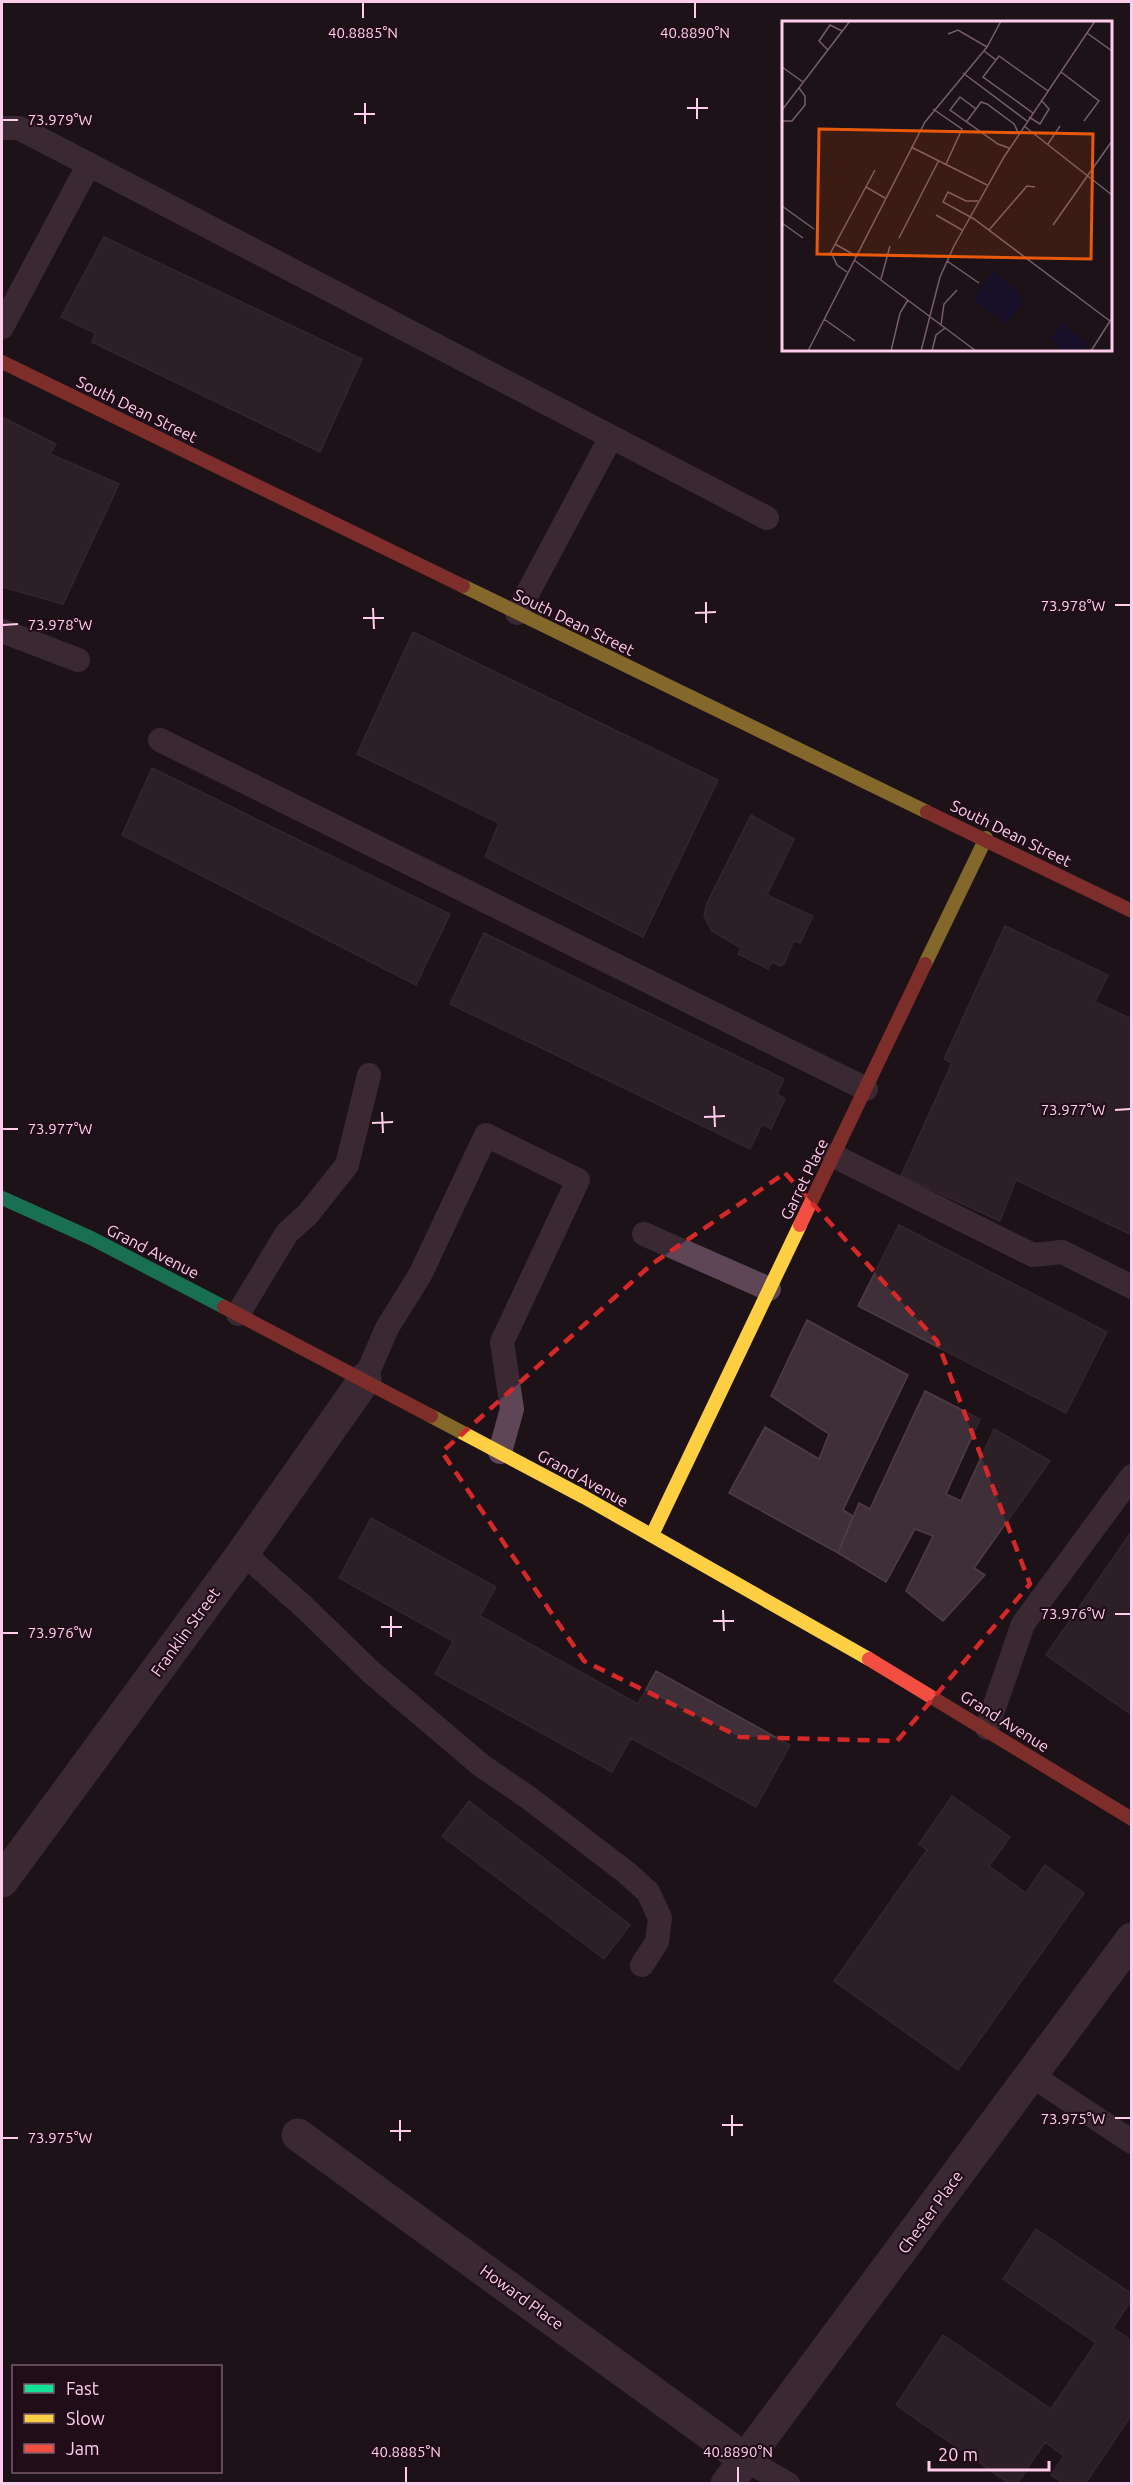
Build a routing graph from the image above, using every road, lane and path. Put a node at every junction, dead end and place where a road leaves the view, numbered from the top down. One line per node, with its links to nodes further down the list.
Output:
1 (2, 128): 2 (lane)
2 (89, 164): 3 (lane); 5 (lane)
3 (2, 327)
4 (2, 362): 7 (main road, South Dean Street)
5 (611, 436): 6 (lane); 7 (lane)
6 (767, 518)
7 (517, 613): 11 (main road, South Dean Street)
8 (2, 631): 9 (lane)
9 (78, 660)
10 (160, 741): 14 (lane)
11 (986, 838): 12 (main road, South Dean Street); 14 (main road, Garret Place)
12 (1131, 911)
13 (369, 1075): 20 (lane)
14 (866, 1089): 15 (main road, Garret Place)
15 (834, 1156): 18 (lane); 19 (main road, Garret Place)
16 (2, 1198): 20 (main road, Grand Avenue)
17 (644, 1234): 19 (lane)
18 (1131, 1287)
19 (770, 1289): 24 (main road, Garret Place)
20 (238, 1314): 21 (main road, Grand Avenue)
21 (365, 1380): 22 (main road, Grand Avenue); 22 (lane); 25 (street, Franklin Street)
22 (500, 1452): 24 (main road, Grand Avenue)
23 (1131, 1476): 26 (lane)
24 (652, 1535): 26 (main road, Grand Avenue)
25 (243, 1553): 28 (street, Franklin Street); 30 (lane)
26 (987, 1728): 27 (main road, Grand Avenue)
27 (1128, 1809)
28 (2, 1881)
29 (1131, 1939): 31 (street, Chester Place)
30 (642, 1965)
31 (1031, 2074): 33 (lane); 34 (street, Chester Place)
32 (298, 2135): 34 (street, Howard Place)
33 (1131, 2142)
34 (736, 2472): 35 (lane)
35 (788, 2484)

